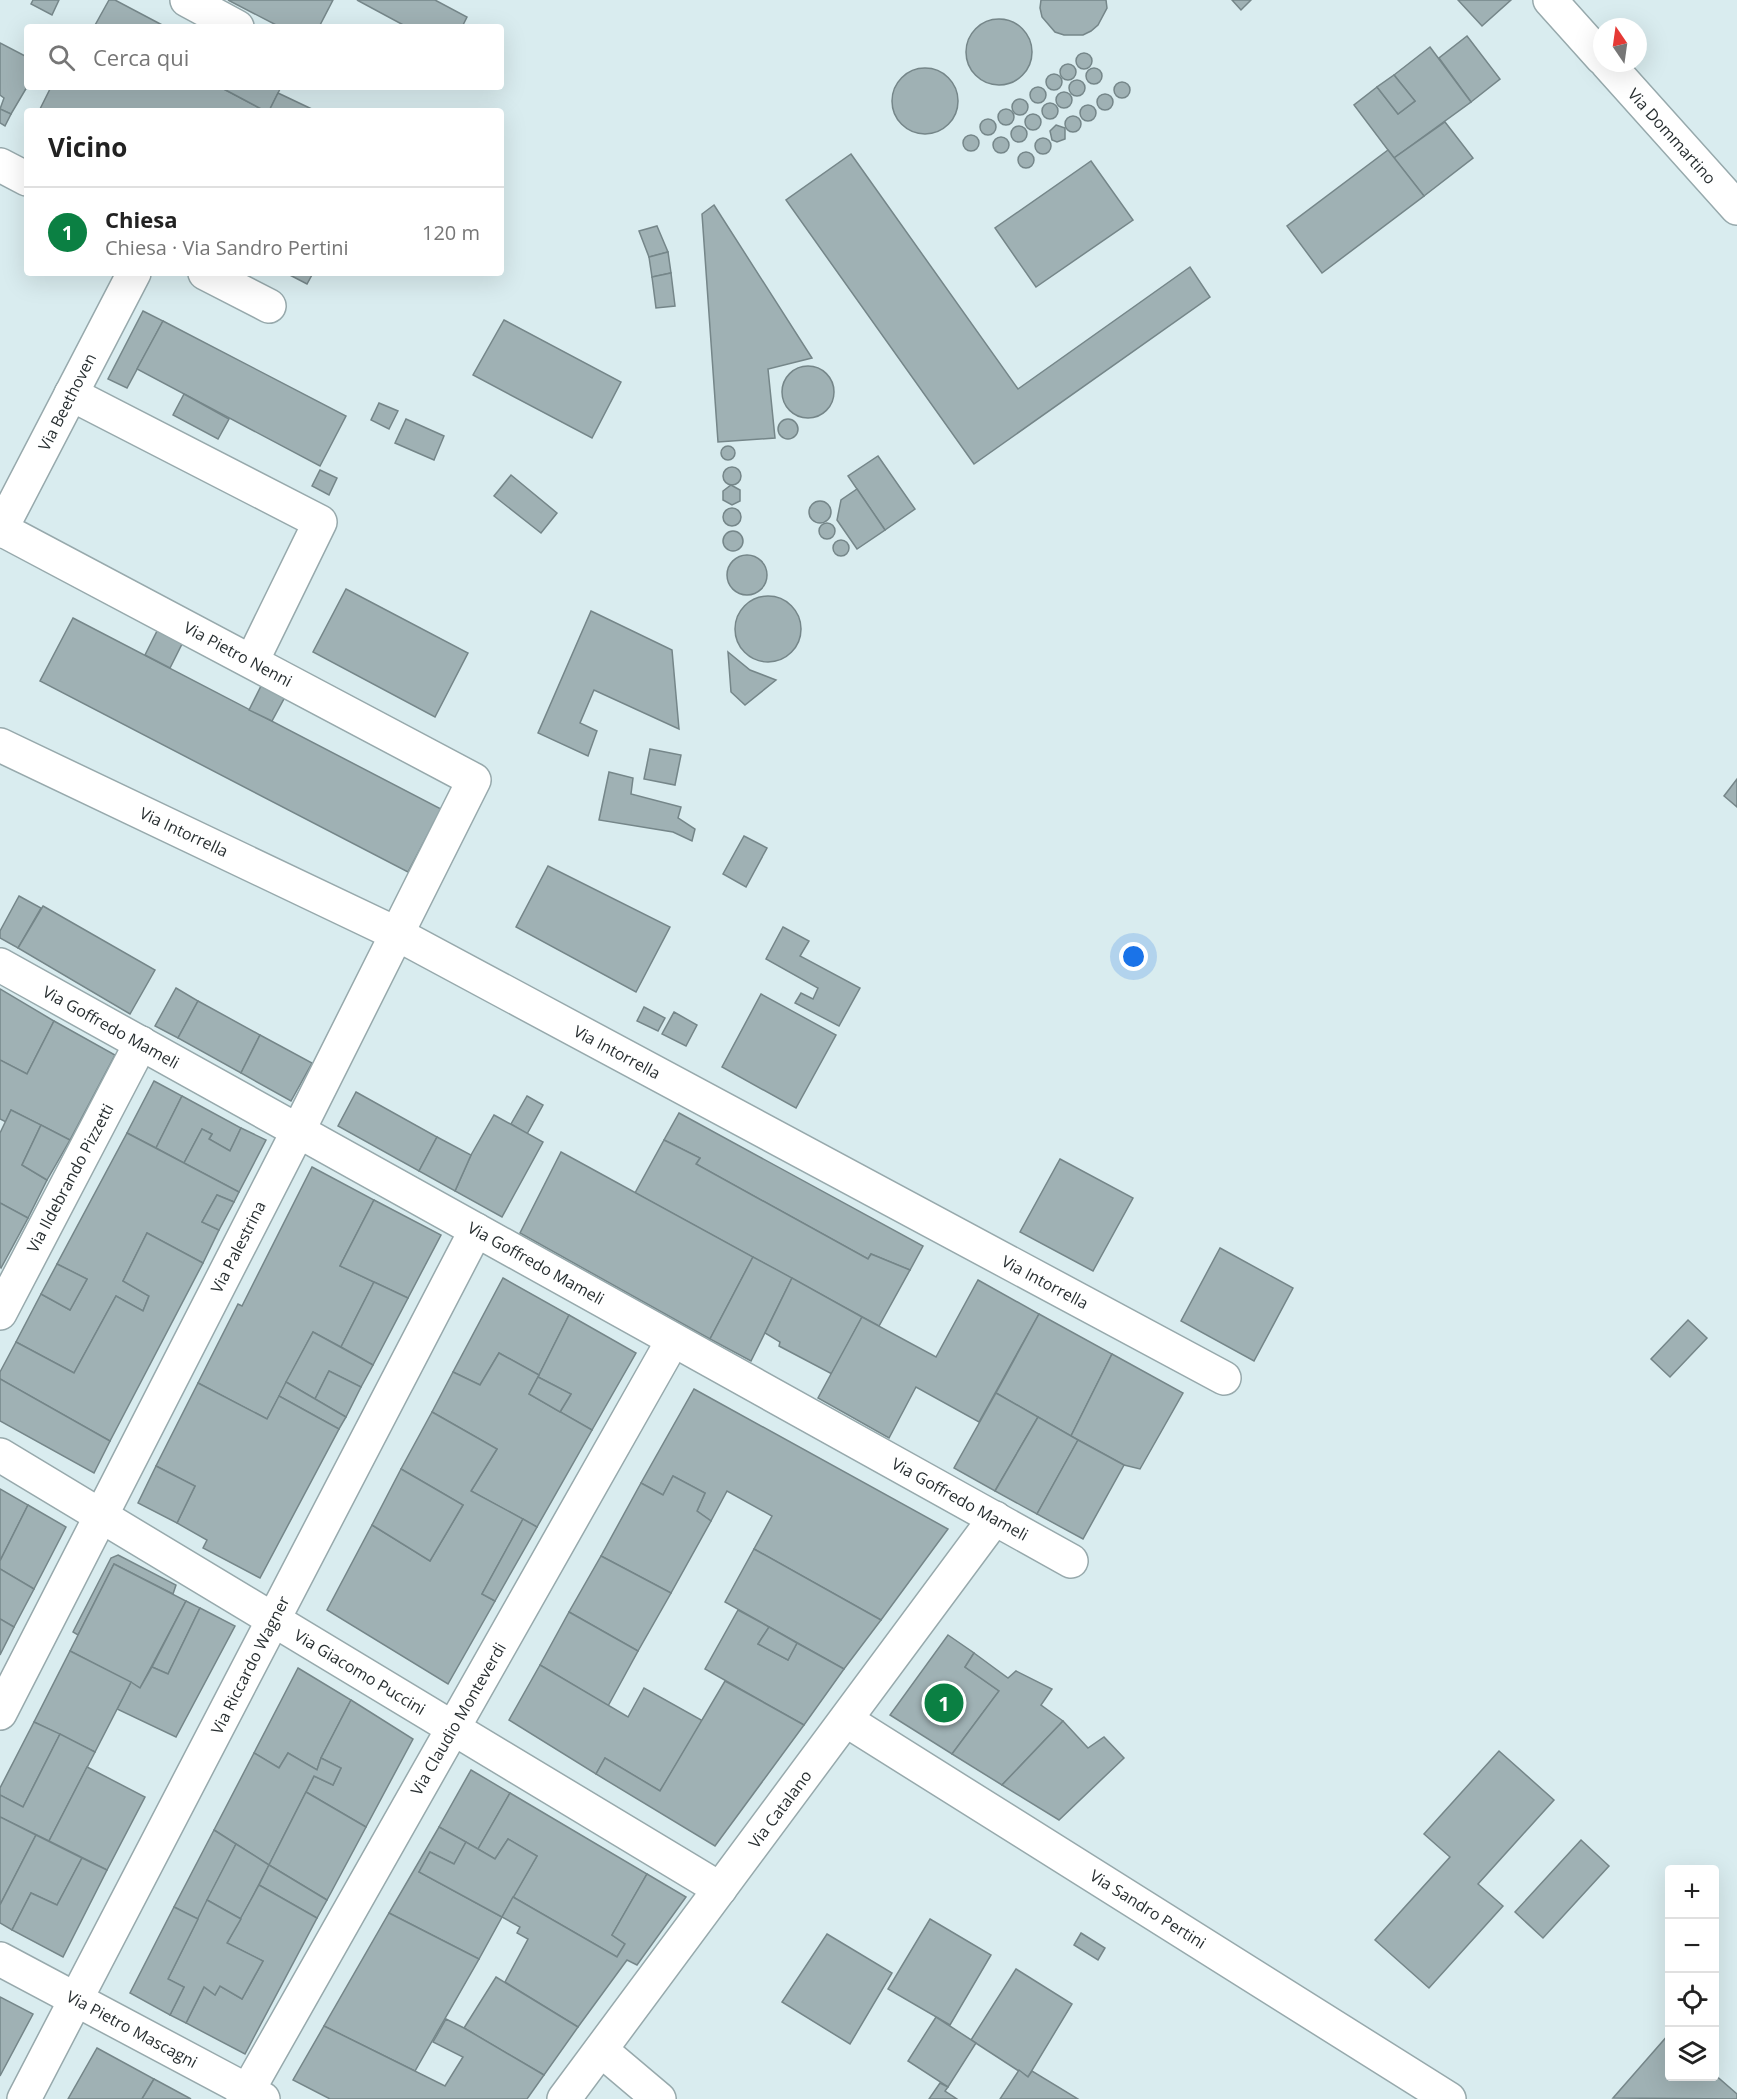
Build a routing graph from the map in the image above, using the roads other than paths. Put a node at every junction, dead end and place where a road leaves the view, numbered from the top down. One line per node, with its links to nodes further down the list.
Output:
1 (187, 0): 3 (street)
2 (1550, 0): 4 (street)
3 (231, 24)
4 (1593, 48)
5 (1615, 72): 6 (street, Via Dommartino)
6 (1737, 208)
7 (132, 276): 10 (street, Via Beethoven)
8 (211, 276): 9 (street)
9 (269, 306)
10 (71, 394): 11 (street, Via Beethoven); 12 (street)
11 (1, 530): 12 (street, Via Pietro Nenni)
12 (252, 661): 14 (street, Via Pietro Nenni)
13 (0, 745): 15 (street, Via Intorrella)
14 (474, 780): 15 (street, Via Palestrina)
15 (397, 934): 18 (street, Via Palestrina); 22 (street, Via Intorrella)
16 (0, 965): 17 (street, Via Goffredo Mameli)
17 (141, 1043): 18 (street, Via Goffredo Mameli); 20 (street, Via Ildebrando Pizzetti)
18 (298, 1131): 19 (street, Via Goffredo Mameli); 24 (street, Via Palestrina)
19 (476, 1230): 21 (street, Via Goffredo Mameli); 27 (street, Via Riccardo Wagner)
20 (0, 1313)
21 (673, 1340): 25 (street, Via Goffredo Mameli); 30 (street, Via Claudio Monteverdi)
22 (1224, 1378)
23 (0, 1455): 24 (street, Via Giacomo Puccini)
24 (101, 1516): 27 (street, Via Giacomo Puccini); 28 (street, Via Palestrina)
25 (995, 1518): 26 (street, Via Goffredo Mameli); 29 (street, Via Catalano)
26 (1071, 1561)
27 (273, 1620): 30 (street, Via Giacomo Puccini); 33 (street, Via Riccardo Wagner)
28 (0, 1713)
29 (846, 1720): 31 (street, Via Catalano); 39 (street, Via Sandro Pertini)
30 (453, 1728): 31 (street, Via Giacomo Puccini); 35 (street, Via Claudio Monteverdi)
31 (720, 1889): 34 (street, Via Catalano)
32 (0, 1959): 33 (street, Via Pietro Mascagni)
33 (76, 2000): 35 (street, Via Pietro Mascagni); 36 (street, Via Riccardo Wagner)
34 (601, 2050): 37 (street, Via Catalano); 38 (street)
35 (251, 2096)
36 (24, 2099)
37 (564, 2099)
38 (659, 2099)
39 (1449, 2099)

